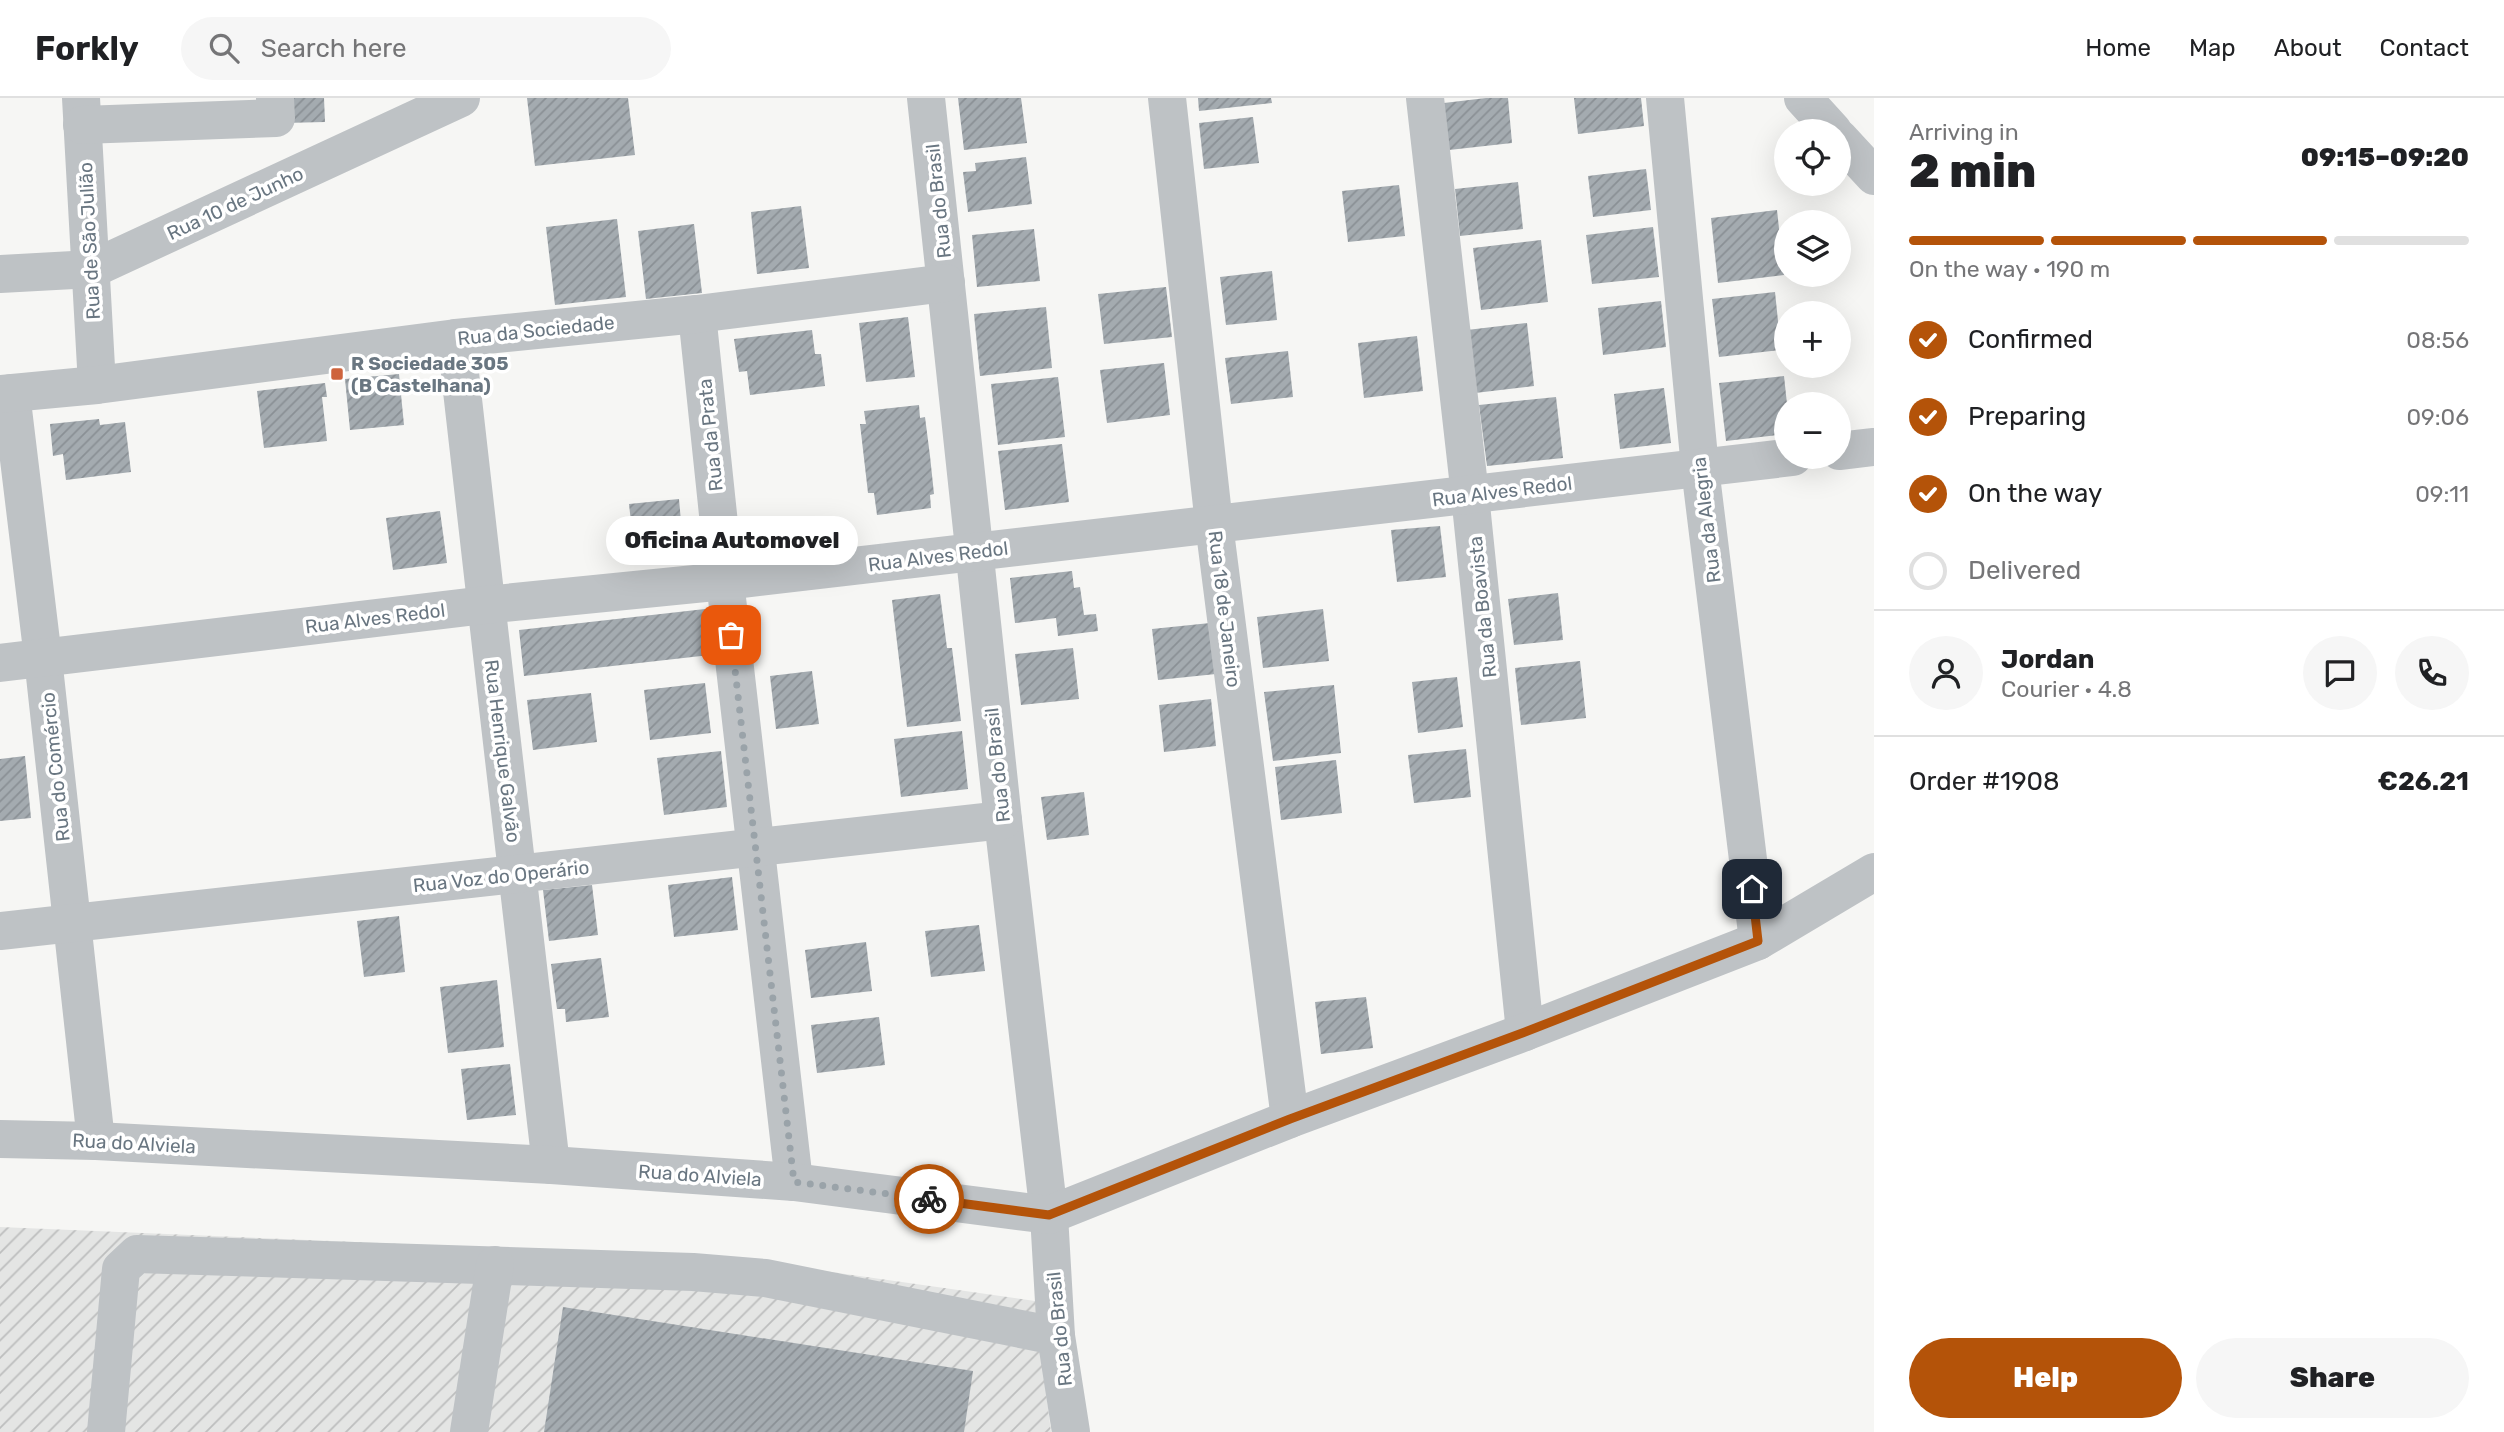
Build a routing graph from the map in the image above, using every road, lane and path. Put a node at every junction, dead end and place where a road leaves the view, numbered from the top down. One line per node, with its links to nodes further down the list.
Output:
1 (275, 98): 8 (street)
2 (461, 98): 12 (street, Rua 10 de Junho)
3 (926, 98): 14 (street, Rua do Brasil)
4 (1167, 98): 24 (street, Rua 18 de Janeiro)
5 (1425, 98): 23 (street, Rua da Boavista)
6 (1665, 98): 22 (street, Rua da Alegria)
7 (1803, 98): 9 (street)
8 (82, 112): 12 (street, Rua de São Julião)
9 (1822, 119)
10 (1851, 151): 11 (street)
11 (1874, 176)
12 (92, 269): 13 (street, Rua 10 de Junho); 17 (street, Rua de São Julião)
13 (0, 274)
14 (946, 283): 15 (street, Rua da Sociedade); 25 (street, Rua do Brasil)
15 (697, 314): 16 (street, Rua da Sociedade); 26 (street, Rua da Prata)
16 (456, 338): 17 (street, Rua da Sociedade); 27 (street, Rua Henrique Galvão)
17 (97, 384): 18 (street, Rua da Sociedade)
18 (5, 394): 28 (street, Rua do Comércio)
19 (1874, 447): 20 (street)
20 (1851, 450)
21 (1774, 459): 22 (street, Rua Alves Redol)
22 (1700, 468): 23 (street, Rua Alves Redol); 36 (street, Rua da Alegria)
23 (1470, 495): 24 (street, Rua Alves Redol); 37 (street, Rua da Boavista)
24 (1214, 524): 25 (street, Rua Alves Redol); 38 (street, Rua 18 de Janeiro)
25 (974, 552): 26 (street, Rua Alves Redol); 30 (street, Rua do Brasil)
26 (725, 581): 27 (street, Rua Alves Redol); 31 (street, Rua da Prata)
27 (485, 605): 28 (street, Rua Alves Redol); 33 (street, Rua Henrique Galvão)
28 (43, 658): 29 (street, Rua Alves Redol); 34 (street, Rua do Comércio)
29 (0, 663)
30 (1003, 820): 31 (street, Rua Voz do Operário); 43 (street, Rua do Brasil)
31 (755, 849): 33 (street, Rua Voz do Operário); 42 (street, Rua da Prata)
32 (1874, 872): 36 (street, Rua do Alviela)
33 (519, 874): 34 (street, Rua Voz do Operário); 41 (street, Rua Henrique Galvão)
34 (71, 922): 35 (street, Rua Voz do Operário); 40 (street, Rua do Comércio)
35 (0, 931)
36 (1758, 941): 37 (street, Rua do Alviela)
37 (1525, 1032): 38 (street, Rua do Alviela)
38 (1290, 1119): 43 (street, Rua do Alviela)
39 (0, 1139): 40 (street, Rua do Alviela)
40 (96, 1141): 41 (street, Rua do Alviela)
41 (551, 1165): 42 (street, Rua do Alviela)
42 (794, 1182): 43 (street, Rua do Alviela)
43 (1049, 1215): 45 (street, Rua do Brasil)
44 (495, 1265): 45 (street); 46 (street); 47 (street)
45 (1056, 1336): 48 (street, Rua do Brasil)
46 (106, 1432)
47 (469, 1432)
48 (1071, 1432)

